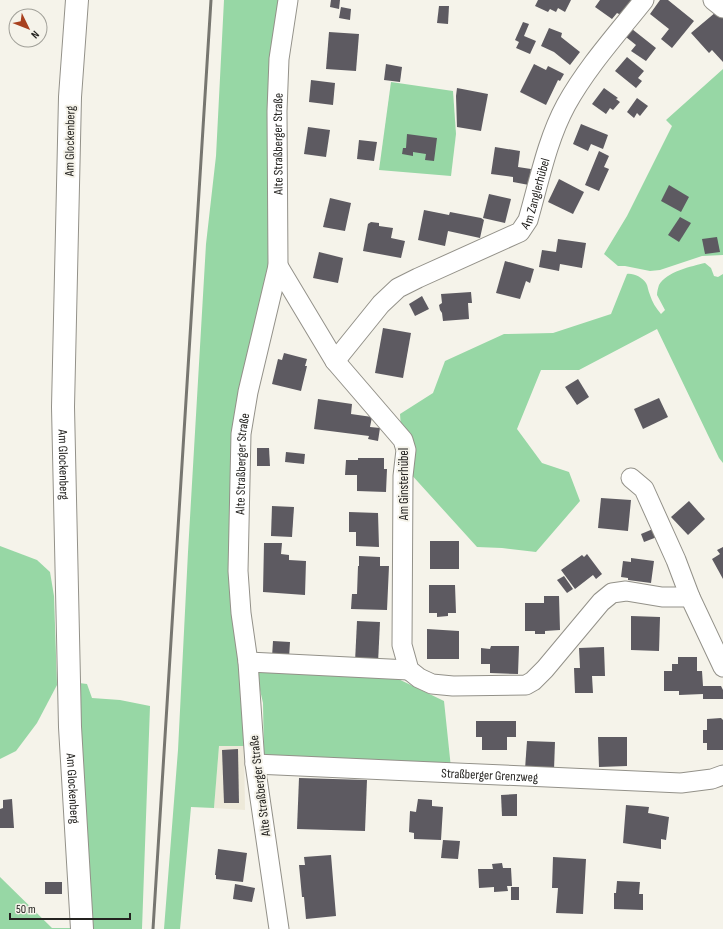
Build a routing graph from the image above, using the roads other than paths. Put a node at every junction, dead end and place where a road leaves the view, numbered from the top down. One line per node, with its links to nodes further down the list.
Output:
1 (77, 0): 15 (main road, Am Glockenberg)
2 (288, 0): 6 (street, Alte Straßberger Straße)
3 (644, 0): 7 (street, Am Zanglerhübel)
4 (713, 0): 5 (street)
5 (723, 8)
6 (278, 266): 7 (street, Am Ginsterhübel); 10 (street, Alte Straßberger Straße)
7 (336, 361): 12 (street, Am Ginsterhübel)
8 (631, 478): 9 (street)
9 (690, 597): 11 (street); 12 (street)
10 (248, 662): 12 (street); 13 (street, Alte Straßberger Straße)
11 (723, 667)
12 (409, 670)
13 (255, 764): 14 (street, Straßberger Grenzweg); 16 (street, Alte Straßberger Straße)
14 (723, 775)
15 (82, 929)
16 (279, 929)

